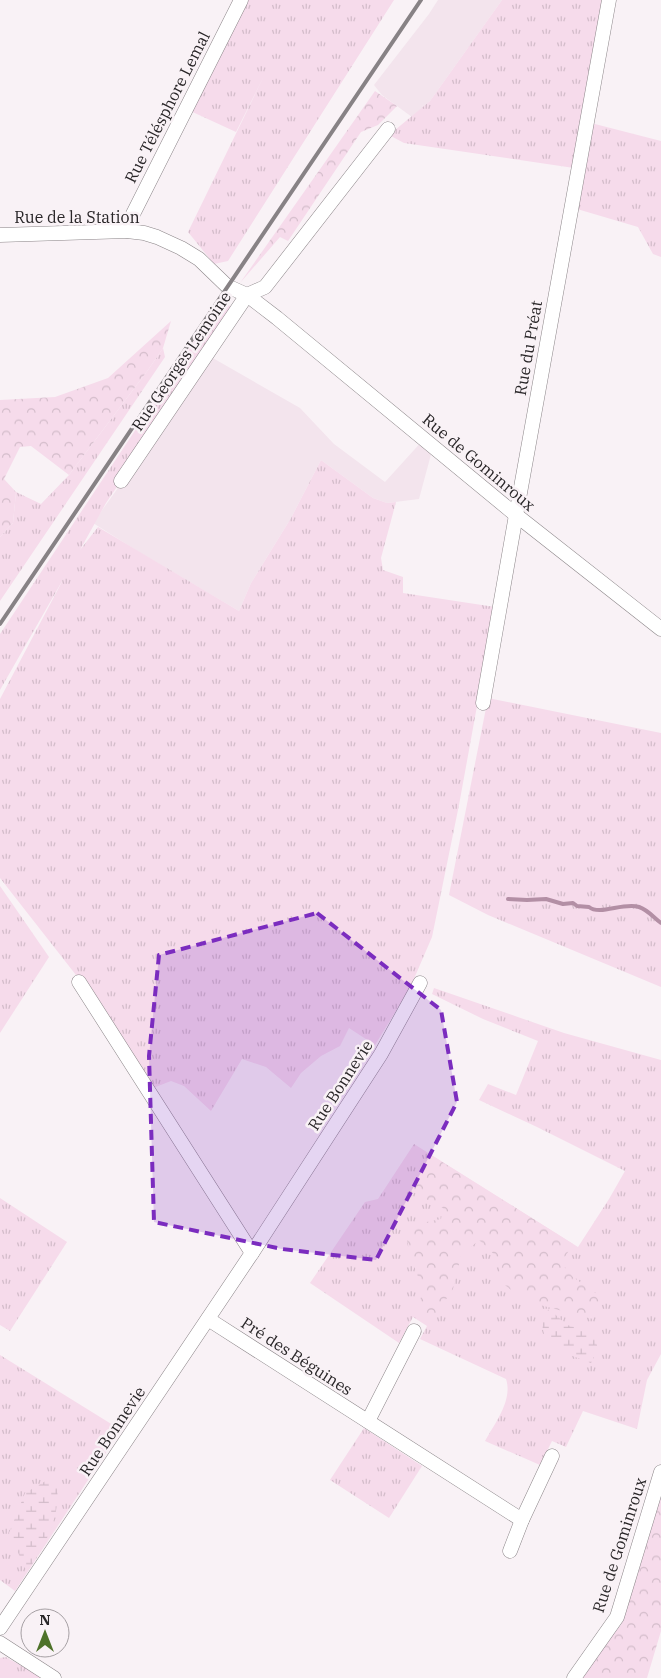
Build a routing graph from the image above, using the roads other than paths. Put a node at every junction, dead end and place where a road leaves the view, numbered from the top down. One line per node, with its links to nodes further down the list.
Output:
1 (241, 0): 4 (street, Rue Télésphore Lemal)
2 (609, 0): 9 (street, Rue du Préat)
3 (388, 129): 6 (street, Rue Georges Lemoine)
4 (127, 231): 5 (street, Rue de la Station); 6 (street, Rue de la Station)
5 (0, 235)
6 (247, 295): 7 (street, Rue de la Station); 8 (street, Rue Georges Lemoine)
7 (277, 318): 9 (street, Rue de Gominroux)
8 (122, 481)
9 (516, 515): 10 (street, Rue de Gominroux); 11 (street, Rue du Préat)
10 (661, 629)
11 (483, 703)
12 (79, 982): 14 (street)
13 (420, 983): 14 (street, Rue Bonnevie)
14 (252, 1253): 15 (street, Rue Bonnevie)
15 (208, 1319): 17 (street, Pré des Béguines); 22 (street, Rue Bonnevie)
16 (414, 1331): 17 (street)
17 (368, 1421): 20 (street, Pré des Béguines)
18 (552, 1456): 20 (street)
19 (661, 1472): 25 (street, Rue de Gominroux)
20 (522, 1520): 21 (street)
21 (510, 1551)
22 (0, 1628)
23 (0, 1643): 24 (street)
24 (54, 1678)
25 (574, 1678)

